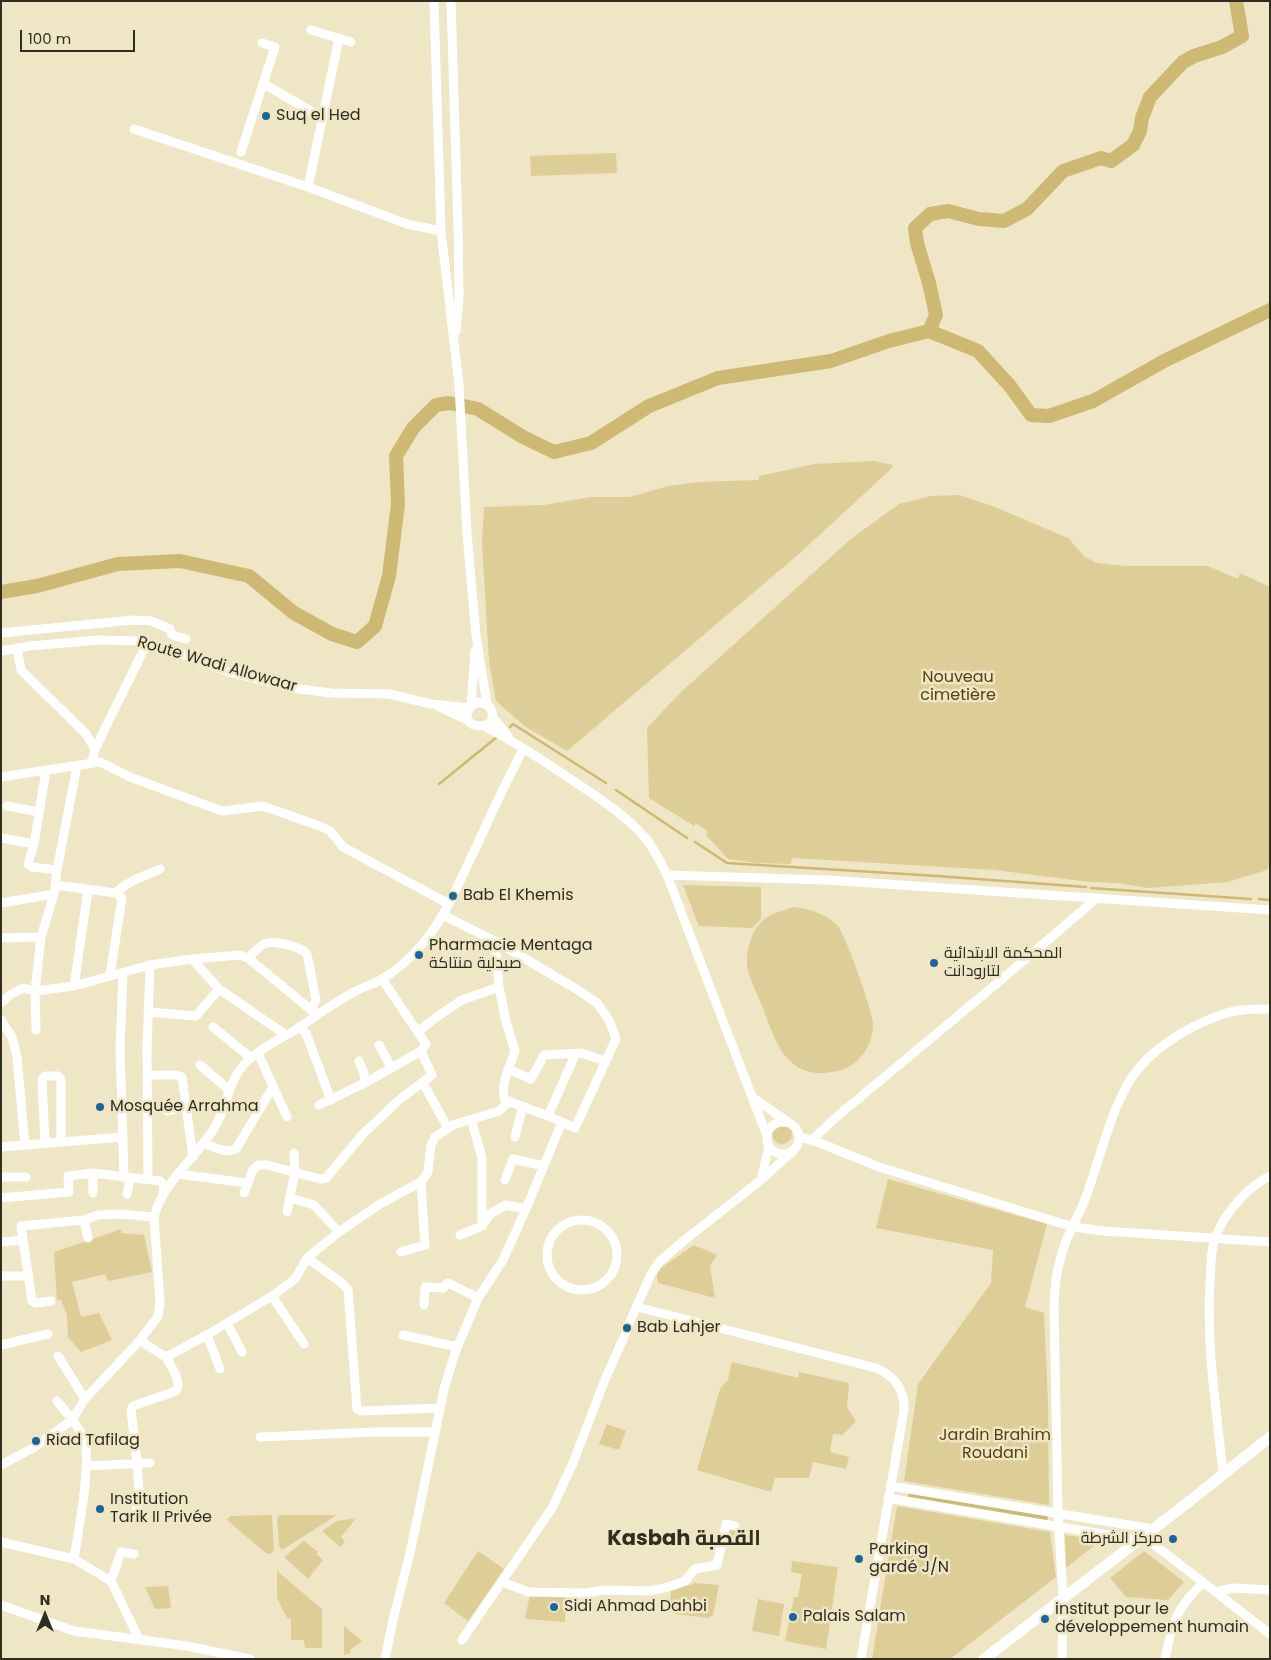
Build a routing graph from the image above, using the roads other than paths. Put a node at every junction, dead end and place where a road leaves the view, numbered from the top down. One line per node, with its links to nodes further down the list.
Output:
1 (434, 1): 12 (street)
2 (451, 1): 13 (street)
3 (311, 30): 4 (street)
4 (339, 38): 6 (street); 8 (street)
5 (262, 42): 7 (street)
6 (351, 42)
7 (264, 84): 8 (street); 10 (street)
8 (323, 118): 11 (street)
9 (134, 129): 11 (street)
10 (241, 152)
11 (308, 187): 12 (street)
12 (440, 231): 13 (street)
13 (455, 346): 15 (street)
14 (1, 633): 16 (street)
15 (476, 636): 21 (street); 22 (street)
16 (186, 639)
17 (148, 644): 18 (street, Route Wadi Allowaar); 20 (street, Route Wadi Allowaar); 27 (street)
18 (17, 648): 19 (street, Route Wadi Allowaar); 27 (street)
19 (1, 651)
20 (432, 704): 22 (street, Route Wadi Allowaar); 24 (street, Route Wadi Allowaar)
21 (487, 704): 22 (street); 23 (street)
22 (470, 707): 24 (street)
23 (492, 716): 25 (street); 26 (street)
24 (469, 721): 25 (street)
25 (484, 726): 26 (street)
26 (509, 739): 28 (street)
27 (95, 749): 29 (street)
28 (524, 749): 39 (street); 44 (street)
29 (92, 762): 30 (street); 44 (street)
30 (77, 766): 31 (street); 38 (street)
31 (44, 770): 32 (street); 34 (street)
32 (1, 777)
33 (7, 806): 34 (street)
34 (39, 812): 36 (street)
35 (1, 838): 36 (street)
36 (34, 844): 38 (street)
37 (160, 869): 42 (street)
38 (57, 870): 40 (street)
39 (667, 875): 43 (street); 85 (street)
40 (55, 890): 41 (street); 45 (street); 48 (street)
41 (88, 890): 42 (street); 57 (street)
42 (116, 893): 55 (street)
43 (1096, 898): 46 (street); 102 (street)
44 (452, 899): 47 (street)
45 (1, 904)
46 (1270, 910)
47 (443, 915): 50 (street); 56 (street)
48 (41, 937): 49 (street); 60 (street)
49 (1, 938)
50 (494, 941): 58 (street); 75 (street)
51 (248, 958): 52 (street); 64 (street); 64 (street)
52 (192, 959): 53 (street); 59 (street)
53 (150, 965): 54 (street); 63 (street)
54 (123, 973): 55 (street); 99 (street)
55 (110, 976): 57 (street)
56 (382, 979): 64 (street); 69 (street)
57 (74, 986): 60 (street)
58 (499, 987): 69 (street); 79 (street)
59 (220, 989): 63 (street); 70 (street)
60 (35, 990): 61 (street); 68 (street)
61 (1, 1003)
62 (1270, 1009): 136 (street)
63 (148, 1012): 80 (street)
64 (314, 1012): 67 (street)
65 (1, 1020): 106 (street)
66 (213, 1027): 74 (street)
67 (300, 1027): 70 (street); 86 (street)
68 (36, 1030)
69 (418, 1032): 72 (street)
70 (286, 1035): 74 (street)
71 (379, 1045): 78 (street)
72 (421, 1051): 78 (street); 82 (street)
73 (576, 1053): 75 (street); 79 (street); 92 (street)
74 (254, 1055): 83 (street); 84 (street)
75 (606, 1060): 95 (street)
76 (359, 1061): 81 (street)
77 (200, 1065): 84 (street)
78 (391, 1067): 81 (street)
79 (508, 1069): 87 (street)
80 (147, 1075): 90 (street); 120 (street)
81 (365, 1083): 86 (street)
82 (423, 1083): 97 (street); 113 (street)
83 (273, 1087): 93 (street); 104 (street)
84 (229, 1090): 104 (street)
85 (752, 1097): 96 (street); 98 (street)
86 (331, 1100): 88 (street)
87 (510, 1101): 89 (street); 94 (street)
88 (319, 1105)
89 (524, 1106): 92 (street); 100 (street)
90 (187, 1107): 91 (street); 111 (street)
91 (167, 1111)
92 (548, 1116): 95 (street)
93 (287, 1117)
94 (471, 1119): 97 (street); 135 (street)
95 (562, 1122): 112 (street)
96 (791, 1123): 98 (street); 101 (street)
97 (448, 1128): 123 (street)
98 (767, 1136): 108 (street)
99 (123, 1137): 103 (street); 119 (street)
100 (515, 1137)
101 (800, 1137): 102 (street); 109 (street)
102 (812, 1140): 136 (street)
103 (61, 1141): 105 (street); 105 (street)
104 (204, 1143): 111 (street)
105 (45, 1144): 106 (street)
106 (25, 1145): 107 (street)
107 (1, 1146)
108 (769, 1146): 109 (street); 122 (street)
109 (793, 1151): 122 (street)
110 (294, 1153): 113 (street)
111 (193, 1157): 115 (street)
112 (544, 1166): 121 (street); 131 (street)
113 (295, 1172): 124 (street); 130 (street)
114 (93, 1173): 119 (street); 125 (street); 129 (street)
115 (178, 1174): 124 (street); 128 (street)
116 (1270, 1176): 141 (street)
117 (1, 1177): 118 (street)
118 (26, 1177)
119 (127, 1177): 120 (street); 127 (street)
120 (148, 1179): 128 (street)
121 (506, 1180)
122 (761, 1180): 153 (street)
123 (420, 1182): 137 (street); 145 (street)
124 (247, 1183): 126 (street)
125 (93, 1193)
126 (244, 1193)
127 (127, 1194)
128 (163, 1194): 133 (street)
129 (1, 1198)
130 (290, 1198): 132 (street); 137 (street)
131 (526, 1209): 135 (street); 150 (street)
132 (287, 1212)
133 (154, 1217): 134 (street); 158 (street)
134 (84, 1220): 140 (street); 142 (street)
135 (482, 1226): 138 (street)
136 (1073, 1227): 141 (street); 182 (street)
137 (339, 1232): 146 (street)
138 (460, 1235)
139 (552, 1236): 139 (street)
140 (88, 1238)
141 (1215, 1238): 144 (street); 177 (street)
142 (23, 1240): 143 (street); 148 (street)
143 (1, 1242)
144 (1270, 1242)
145 (401, 1252)
146 (306, 1258): 149 (street); 168 (street)
147 (1, 1276): 148 (street)
148 (29, 1276): 151 (street)
149 (272, 1296): 154 (street); 159 (street)
150 (478, 1298): 152 (street); 161 (street)
151 (51, 1301)
152 (424, 1305)
153 (637, 1307): 178 (street); 192 (street)
154 (228, 1323): 156 (street); 162 (street)
155 (48, 1334): 160 (street)
156 (207, 1335): 164 (street); 165 (street)
157 (403, 1335): 161 (street)
158 (141, 1339): 164 (street); 166 (street)
159 (304, 1344)
160 (1, 1345)
161 (457, 1347): 168 (street)
162 (242, 1352)
163 (58, 1356): 166 (street)
164 (166, 1357): 174 (street)
165 (220, 1370)
166 (85, 1399): 169 (street)
167 (57, 1400): 169 (street)
168 (440, 1408): 170 (street)
169 (72, 1420): 175 (street); 176 (street)
170 (436, 1432): 171 (street); 202 (street)
171 (260, 1437)
172 (1270, 1437): 177 (main road)
173 (150, 1463): 174 (street)
174 (137, 1464): 176 (street); 183 (street)
175 (1, 1465)
176 (86, 1466): 190 (street)
177 (1223, 1474): 186 (main road)
178 (890, 1486): 179 (street); 180 (street)
179 (888, 1498): 181 (street); 203 (street)
180 (977, 1500): 181 (street); 182 (street)
181 (975, 1513): 185 (street)
182 (1058, 1513): 185 (street); 186 (street)
183 (136, 1515)
184 (735, 1526): 192 (street)
185 (1059, 1527): 187 (street); 196 (street)
186 (1153, 1529): 187 (main road)
187 (1140, 1538): 193 (street); 196 (main road)
188 (1, 1542): 190 (street)
189 (134, 1554): 191 (street)
190 (74, 1558): 191 (street)
191 (111, 1581): 199 (street)
192 (502, 1582): 200 (street)
193 (1202, 1582): 195 (street); 206 (street)
194 (1270, 1590): 195 (street)
195 (1215, 1592): 198 (street)
196 (1064, 1598): 204 (main road); 205 (street)
197 (1, 1605): 199 (street)
198 (1270, 1634)
199 (139, 1640): 201 (street)
200 (462, 1640)
201 (250, 1659)
202 (385, 1659)
203 (861, 1659)
204 (984, 1659)
205 (1062, 1659)
206 (1165, 1659)

